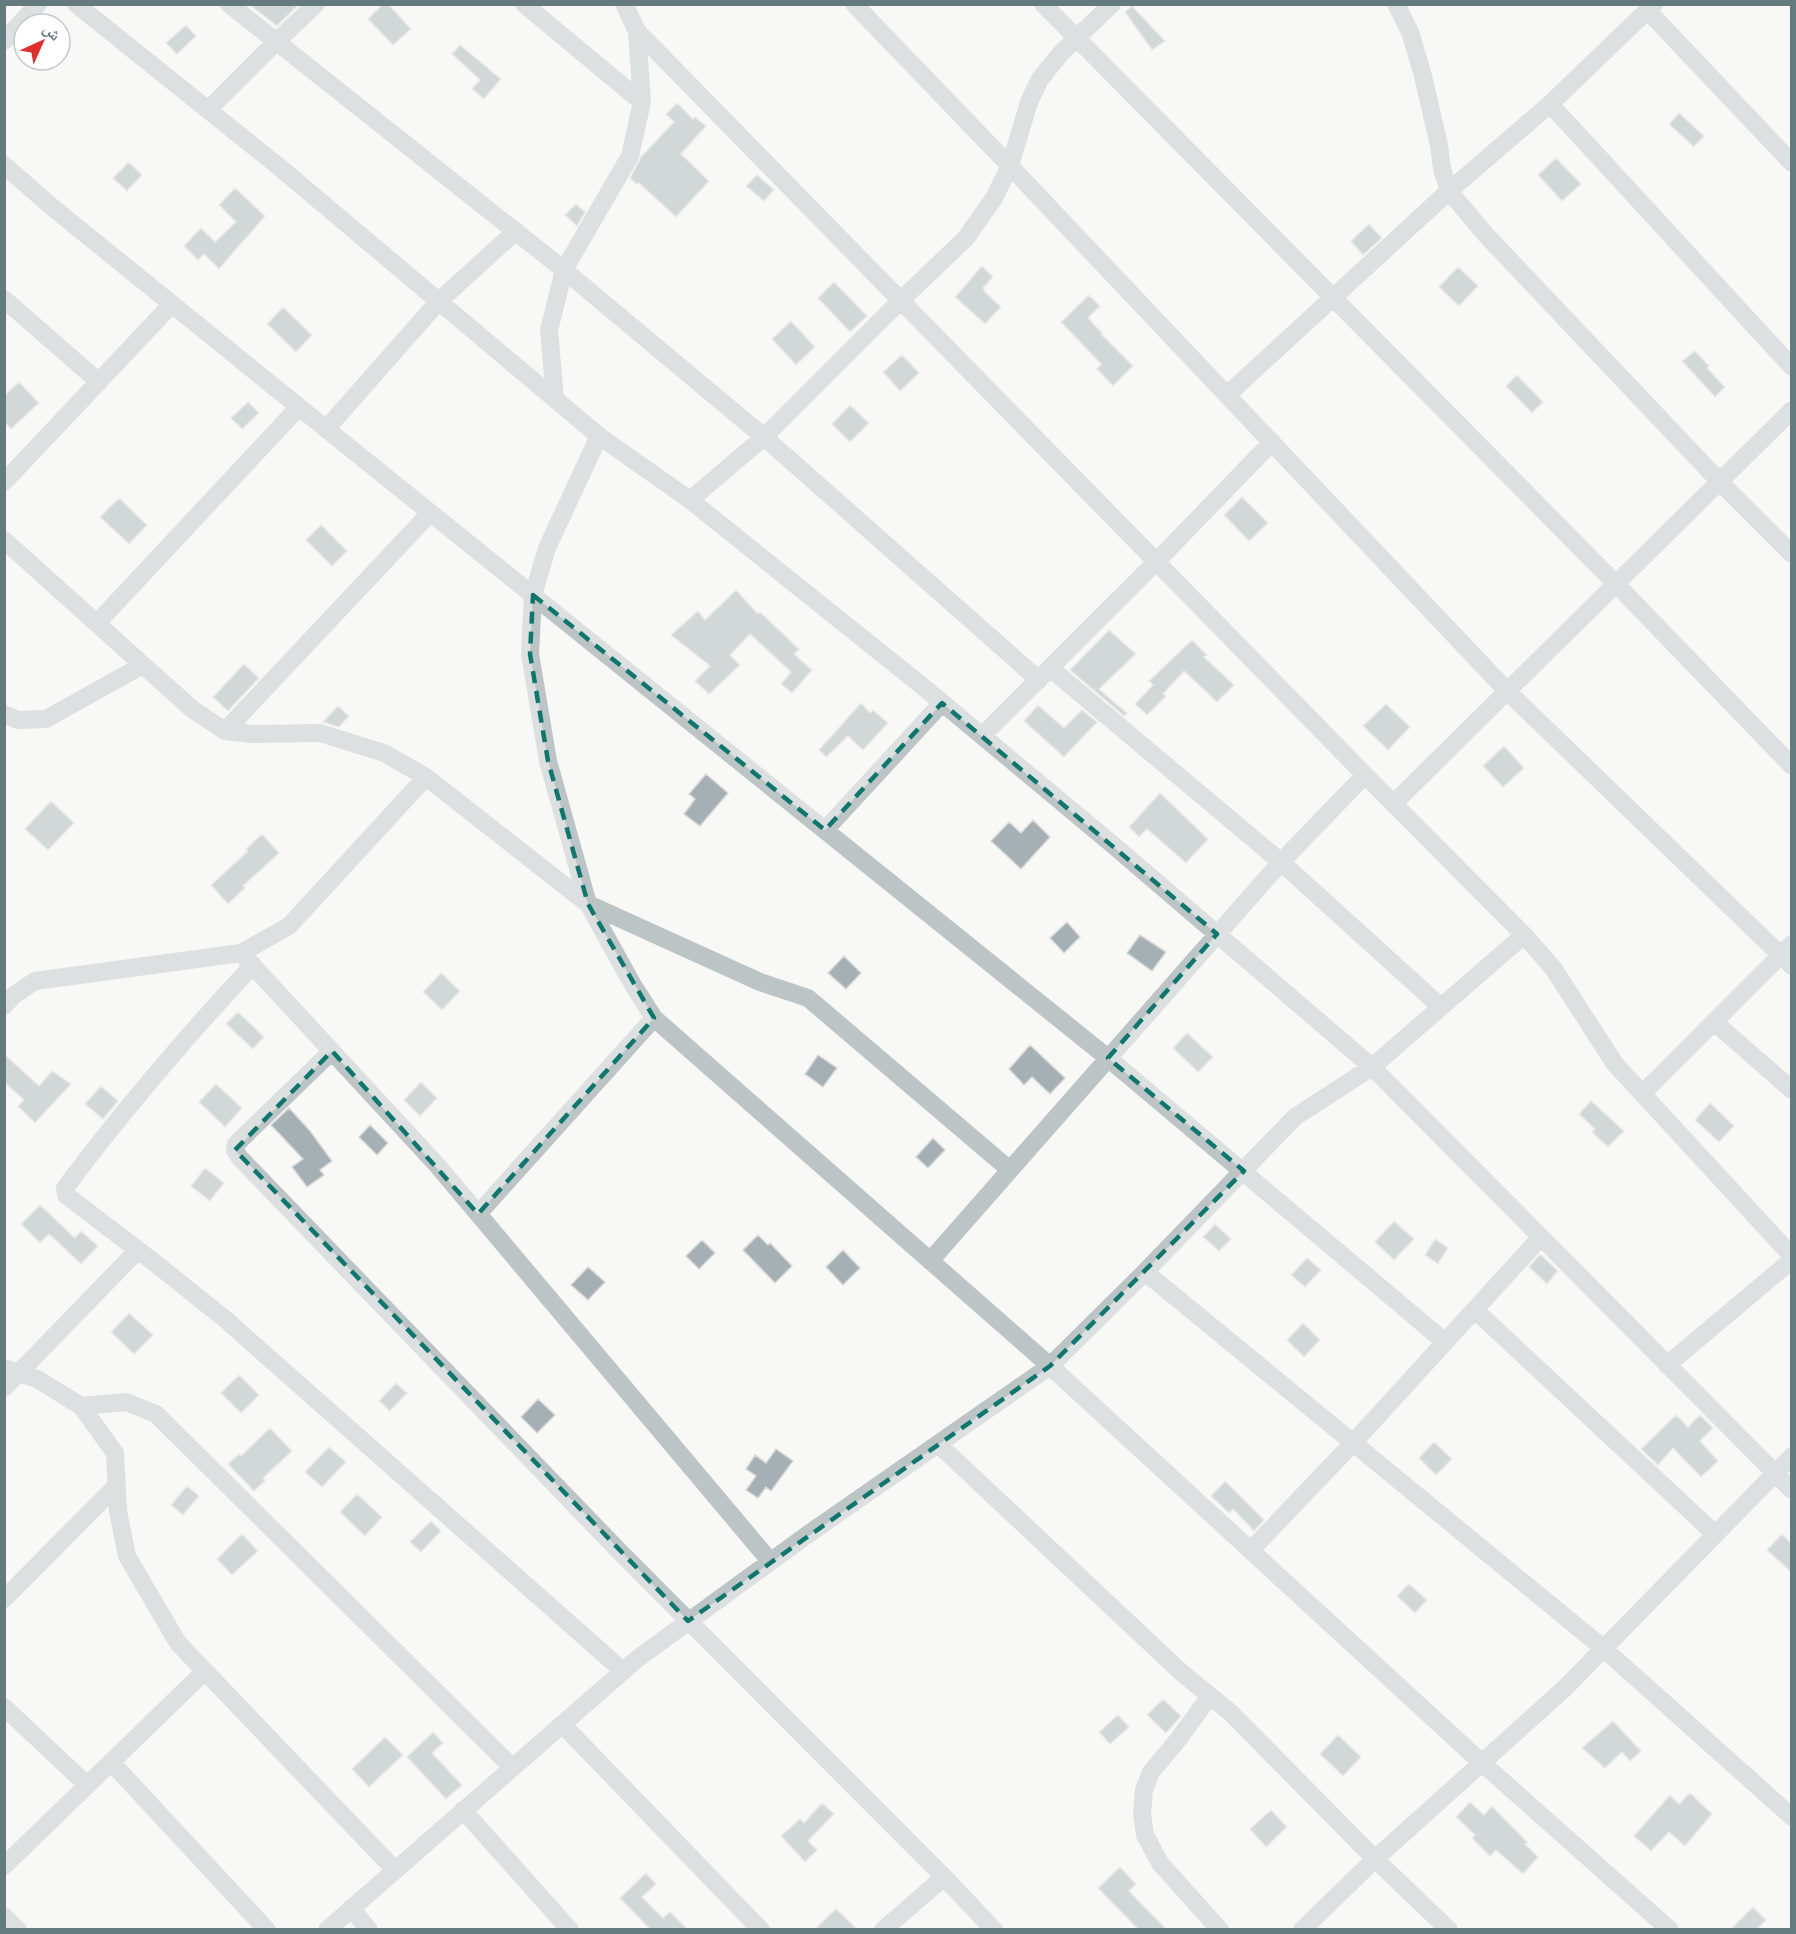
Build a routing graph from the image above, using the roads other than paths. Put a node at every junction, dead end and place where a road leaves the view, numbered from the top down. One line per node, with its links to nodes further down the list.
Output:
1 (38, 4): 14 (street)
2 (229, 4): 15 (street)
3 (316, 4): 15 (street)
4 (524, 4): 16 (street)
5 (624, 4): 12 (street)
6 (854, 4): 21 (street)
7 (1043, 4): 13 (street)
8 (1112, 4): 13 (street)
9 (1396, 4): 22 (street)
10 (80, 5): 18 (street)
11 (1651, 8): 17 (street); 19 (street)
12 (637, 31): 16 (street); 28 (street)
13 (1076, 39): 21 (street); 25 (street)
14 (4, 41)
15 (275, 43): 18 (street); 23 (street)
16 (642, 102): 24 (street)
17 (1550, 104): 22 (street); 30 (street)
18 (208, 110): 27 (street)
19 (1791, 163)
20 (4, 165): 29 (street)
21 (1010, 166): 28 (street); 32 (street)
22 (1449, 191): 25 (street); 41 (street)
23 (516, 231): 24 (street); 27 (street)
24 (564, 270): 33 (street); 38 (street)
25 (1334, 298): 32 (street); 47 (street)
26 (4, 299): 31 (street)
27 (439, 301): 33 (street); 36 (street)
28 (900, 301): 38 (street); 46 (street)
29 (172, 304): 31 (street); 34 (street)
30 (1791, 367)
31 (99, 382): 40 (street)
32 (1227, 395): 39 (street)
33 (555, 399): 37 (street)
34 (299, 407): 36 (street); 49 (street)
35 (1791, 410): 41 (street)
36 (326, 429): 43 (street)
37 (599, 436): 42 (street); 48 (street)
38 (764, 436): 42 (street); 51 (street)
39 (1272, 442): 46 (street); 52 (street)
40 (4, 482)
41 (1720, 482): 45 (street); 47 (street)
42 (690, 500): 53 (street)
43 (430, 513): 48 (street); 55 (street)
44 (4, 540): 49 (street)
45 (1791, 554)
46 (1156, 562): 51 (street); 58 (street)
47 (1617, 585): 52 (street); 57 (street)
48 (533, 595): 61 (street); 63 (street)
49 (97, 623): 50 (street)
50 (143, 665): 54 (street); 55 (street)
51 (1044, 674): 56 (street); 62 (street)
52 (1508, 692): 60 (street); 66 (street)
53 (942, 703): 56 (street); 61 (street)
54 (4, 714)
55 (225, 731): 59 (street)
56 (982, 736): 64 (street)
57 (1791, 766)
58 (1365, 775): 60 (street); 62 (street)
59 (426, 777): 63 (street); 67 (street)
60 (1393, 804): 65 (street)
61 (825, 830): 73 (street)
62 (1281, 862): 64 (street); 69 (street)
63 (588, 904): 70 (street); 77 (street)
64 (1217, 934): 73 (street); 74 (street)
65 (1524, 935): 69 (street); 76 (street)
66 (1788, 955): 71 (street)
67 (247, 959): 68 (street); 72 (street); 81 (street)
68 (4, 1006)
69 (1441, 1006): 74 (street)
70 (654, 1018): 79 (street); 83 (street)
71 (1714, 1022): 75 (street); 76 (street)
72 (332, 1051): 79 (street); 102 (street)
73 (1108, 1058): 77 (street); 78 (street)
74 (1372, 1067): 78 (street); 80 (street)
75 (1791, 1090)
76 (1642, 1094): 82 (street)
77 (1010, 1170): 83 (street)
78 (1244, 1171): 84 (street); 86 (street)
79 (478, 1214): 100 (street)
80 (1540, 1238): 85 (street); 87 (street)
81 (138, 1250): 89 (street); 105 (street)
82 (1791, 1258): 87 (street)
83 (930, 1261): 88 (street)
84 (1145, 1272): 88 (street); 92 (street)
85 (1475, 1310): 86 (street); 98 (street)
86 (1445, 1342): 92 (street)
87 (1667, 1365): 95 (street)
88 (1050, 1366): 93 (street); 99 (street)
89 (12, 1370): 90 (street); 91 (street)
90 (4, 1388)
91 (81, 1406): 96 (street); 111 (street)
92 (1353, 1443): 99 (street); 103 (street)
93 (938, 1444): 100 (street); 106 (street)
94 (1791, 1456): 95 (street)
95 (1775, 1472): 97 (street); 98 (street)
96 (116, 1486): 101 (street); 104 (street)
97 (1791, 1490)
98 (1714, 1534): 103 (street)
99 (1251, 1551): 110 (street)
100 (770, 1561): 102 (street)
101 (4, 1599)
102 (688, 1621): 105 (street); 118 (street)
103 (1603, 1648): 110 (street); 114 (street)
104 (205, 1671): 109 (street); 117 (street)
105 (623, 1671): 108 (street)
106 (1210, 1696): 115 (street); 129 (street)
107 (4, 1707): 112 (street)
108 (562, 1724): 111 (street); 126 (street)
109 (111, 1762): 112 (street); 122 (street)
110 (1482, 1762): 115 (street); 132 (street)
111 (512, 1767): 113 (street)
112 (87, 1785): 116 (street)
113 (463, 1810): 117 (street); 125 (street)
114 (1791, 1817)
115 (1375, 1859): 130 (street); 131 (street)
116 (4, 1866)
117 (395, 1870): 119 (street)
118 (944, 1877): 127 (street); 128 (street)
119 (351, 1908): 123 (street); 124 (street)
120 (4, 1916): 121 (street)
121 (18, 1929)
122 (267, 1929)
123 (327, 1929)
124 (369, 1929)
125 (570, 1929)
126 (761, 1929)
127 (883, 1929)
128 (994, 1929)
129 (1220, 1929)
130 (1302, 1929)
131 (1449, 1929)
132 (1670, 1929)

